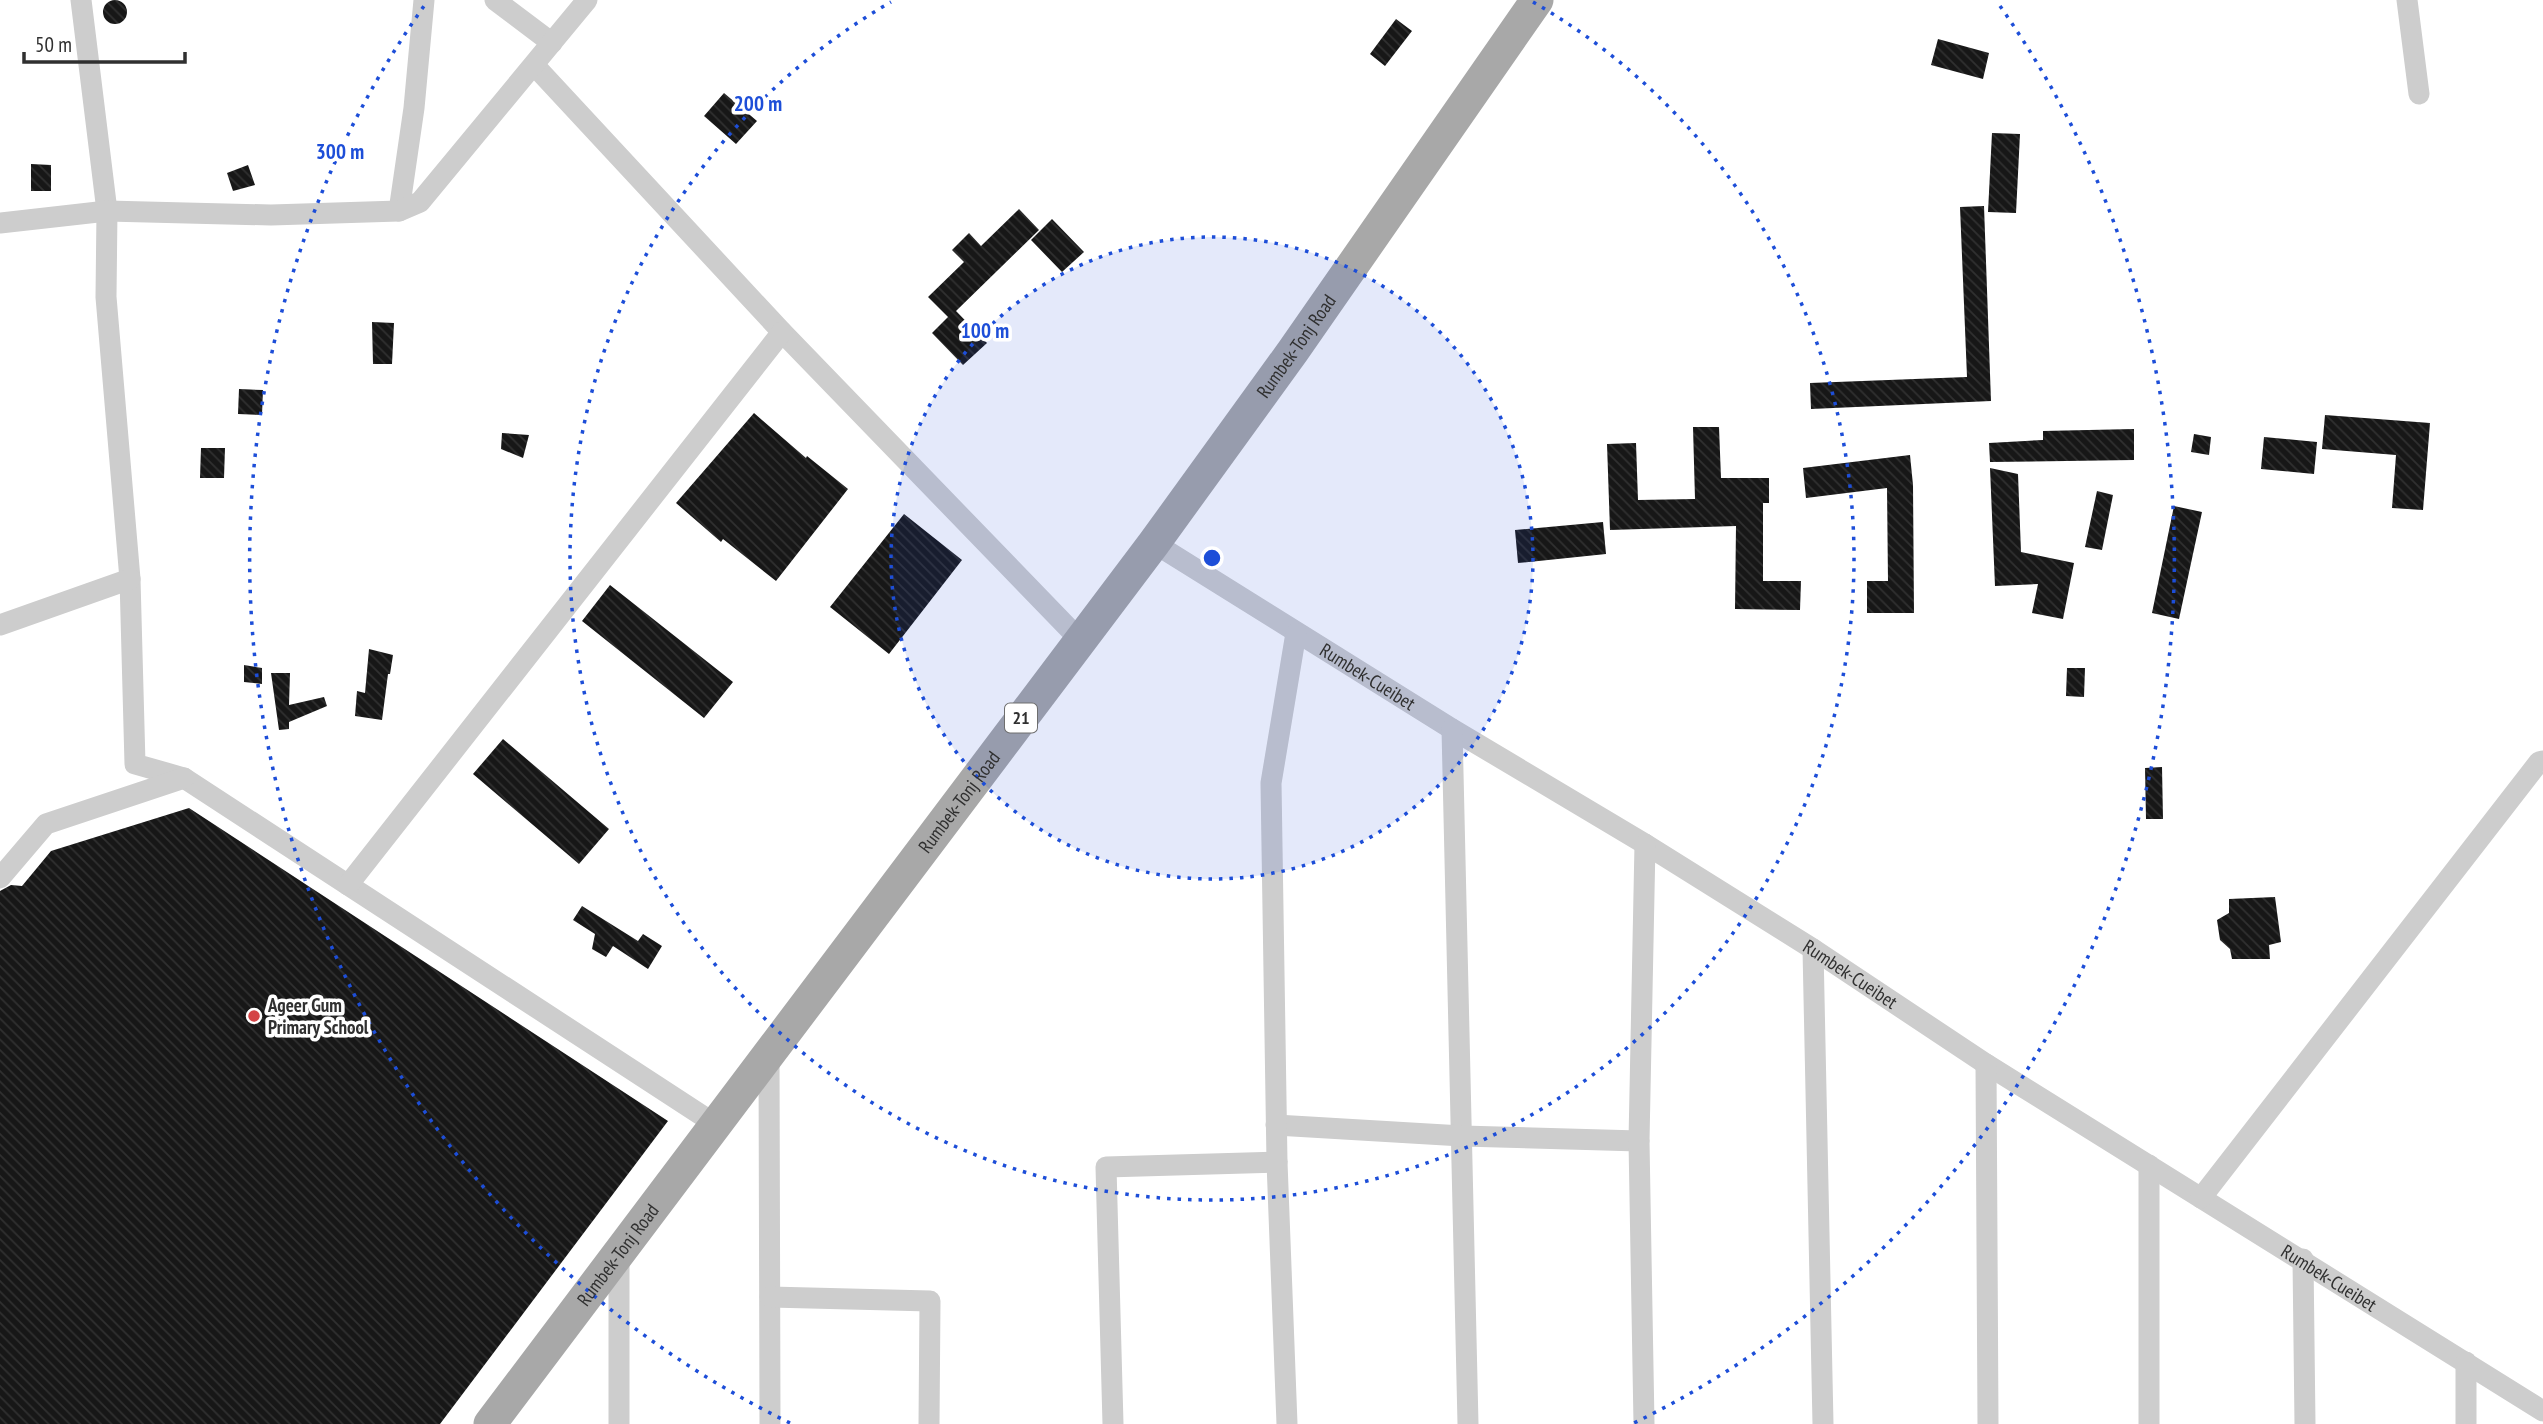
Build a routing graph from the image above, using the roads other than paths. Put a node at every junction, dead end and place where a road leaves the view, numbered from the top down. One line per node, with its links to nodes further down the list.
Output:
1 (81, 0): 10 (street)
2 (424, 0): 11 (street)
3 (495, 0): 7 (street)
4 (587, 0): 7 (street)
5 (1537, 0): 14 (main road, Rumbek-Tonj Road / 21)
6 (2407, 0): 9 (street)
7 (552, 43): 8 (street)
8 (534, 65): 11 (street); 13 (street)
9 (2419, 94)
10 (107, 211): 11 (street); 12 (street); 15 (street)
11 (400, 211)
12 (0, 223)
13 (782, 332): 18 (street); 24 (street)
14 (1154, 542): 17 (street, Rumbek-Cueibet); 18 (main road, Rumbek-Tonj Road / 21)
15 (130, 579): 16 (street); 21 (street)
16 (0, 625)
17 (1296, 633): 19 (street, Rumbek-Cueibet); 29 (street)
18 (1080, 640): 26 (main road, Rumbek-Tonj Road / 21)
19 (1452, 729): 22 (street, Rumbek-Cueibet); 30 (street)
20 (2543, 761): 34 (street)
21 (184, 778): 23 (street); 24 (street)
22 (1645, 844): 25 (street, Rumbek-Cueibet); 31 (street)
23 (0, 878)
24 (348, 885): 28 (street)
25 (1813, 950): 27 (street, Rumbek-Cueibet); 48 (street)
26 (769, 1052): 28 (main road, Rumbek-Tonj Road / 21); 37 (street)
27 (1986, 1063): 33 (street, Rumbek-Cueibet); 49 (street)
28 (715, 1124): 35 (main road, Rumbek-Tonj Road / 21)
29 (1276, 1125): 30 (street); 32 (street)
30 (1462, 1136): 31 (street); 46 (street)
31 (1639, 1141): 47 (street)
32 (1277, 1162): 44 (street); 45 (street)
33 (2149, 1165): 34 (street, Rumbek-Cueibet); 50 (street)
34 (2201, 1198): 36 (street, Rumbek-Cueibet)
35 (619, 1252): 40 (main road, Rumbek-Tonj Road / 21); 41 (street)
36 (2302, 1259): 38 (street, Rumbek-Cueibet); 51 (street)
37 (770, 1297): 42 (street); 43 (street)
38 (2466, 1362): 39 (street, Rumbek-Cueibet); 52 (street)
39 (2543, 1411)
40 (491, 1424)
41 (619, 1424)
42 (770, 1424)
43 (929, 1424)
44 (1113, 1424)
45 (1287, 1424)
46 (1468, 1424)
47 (1644, 1424)
48 (1823, 1424)
49 (1988, 1424)
50 (2149, 1424)
51 (2305, 1424)
52 (2466, 1424)

